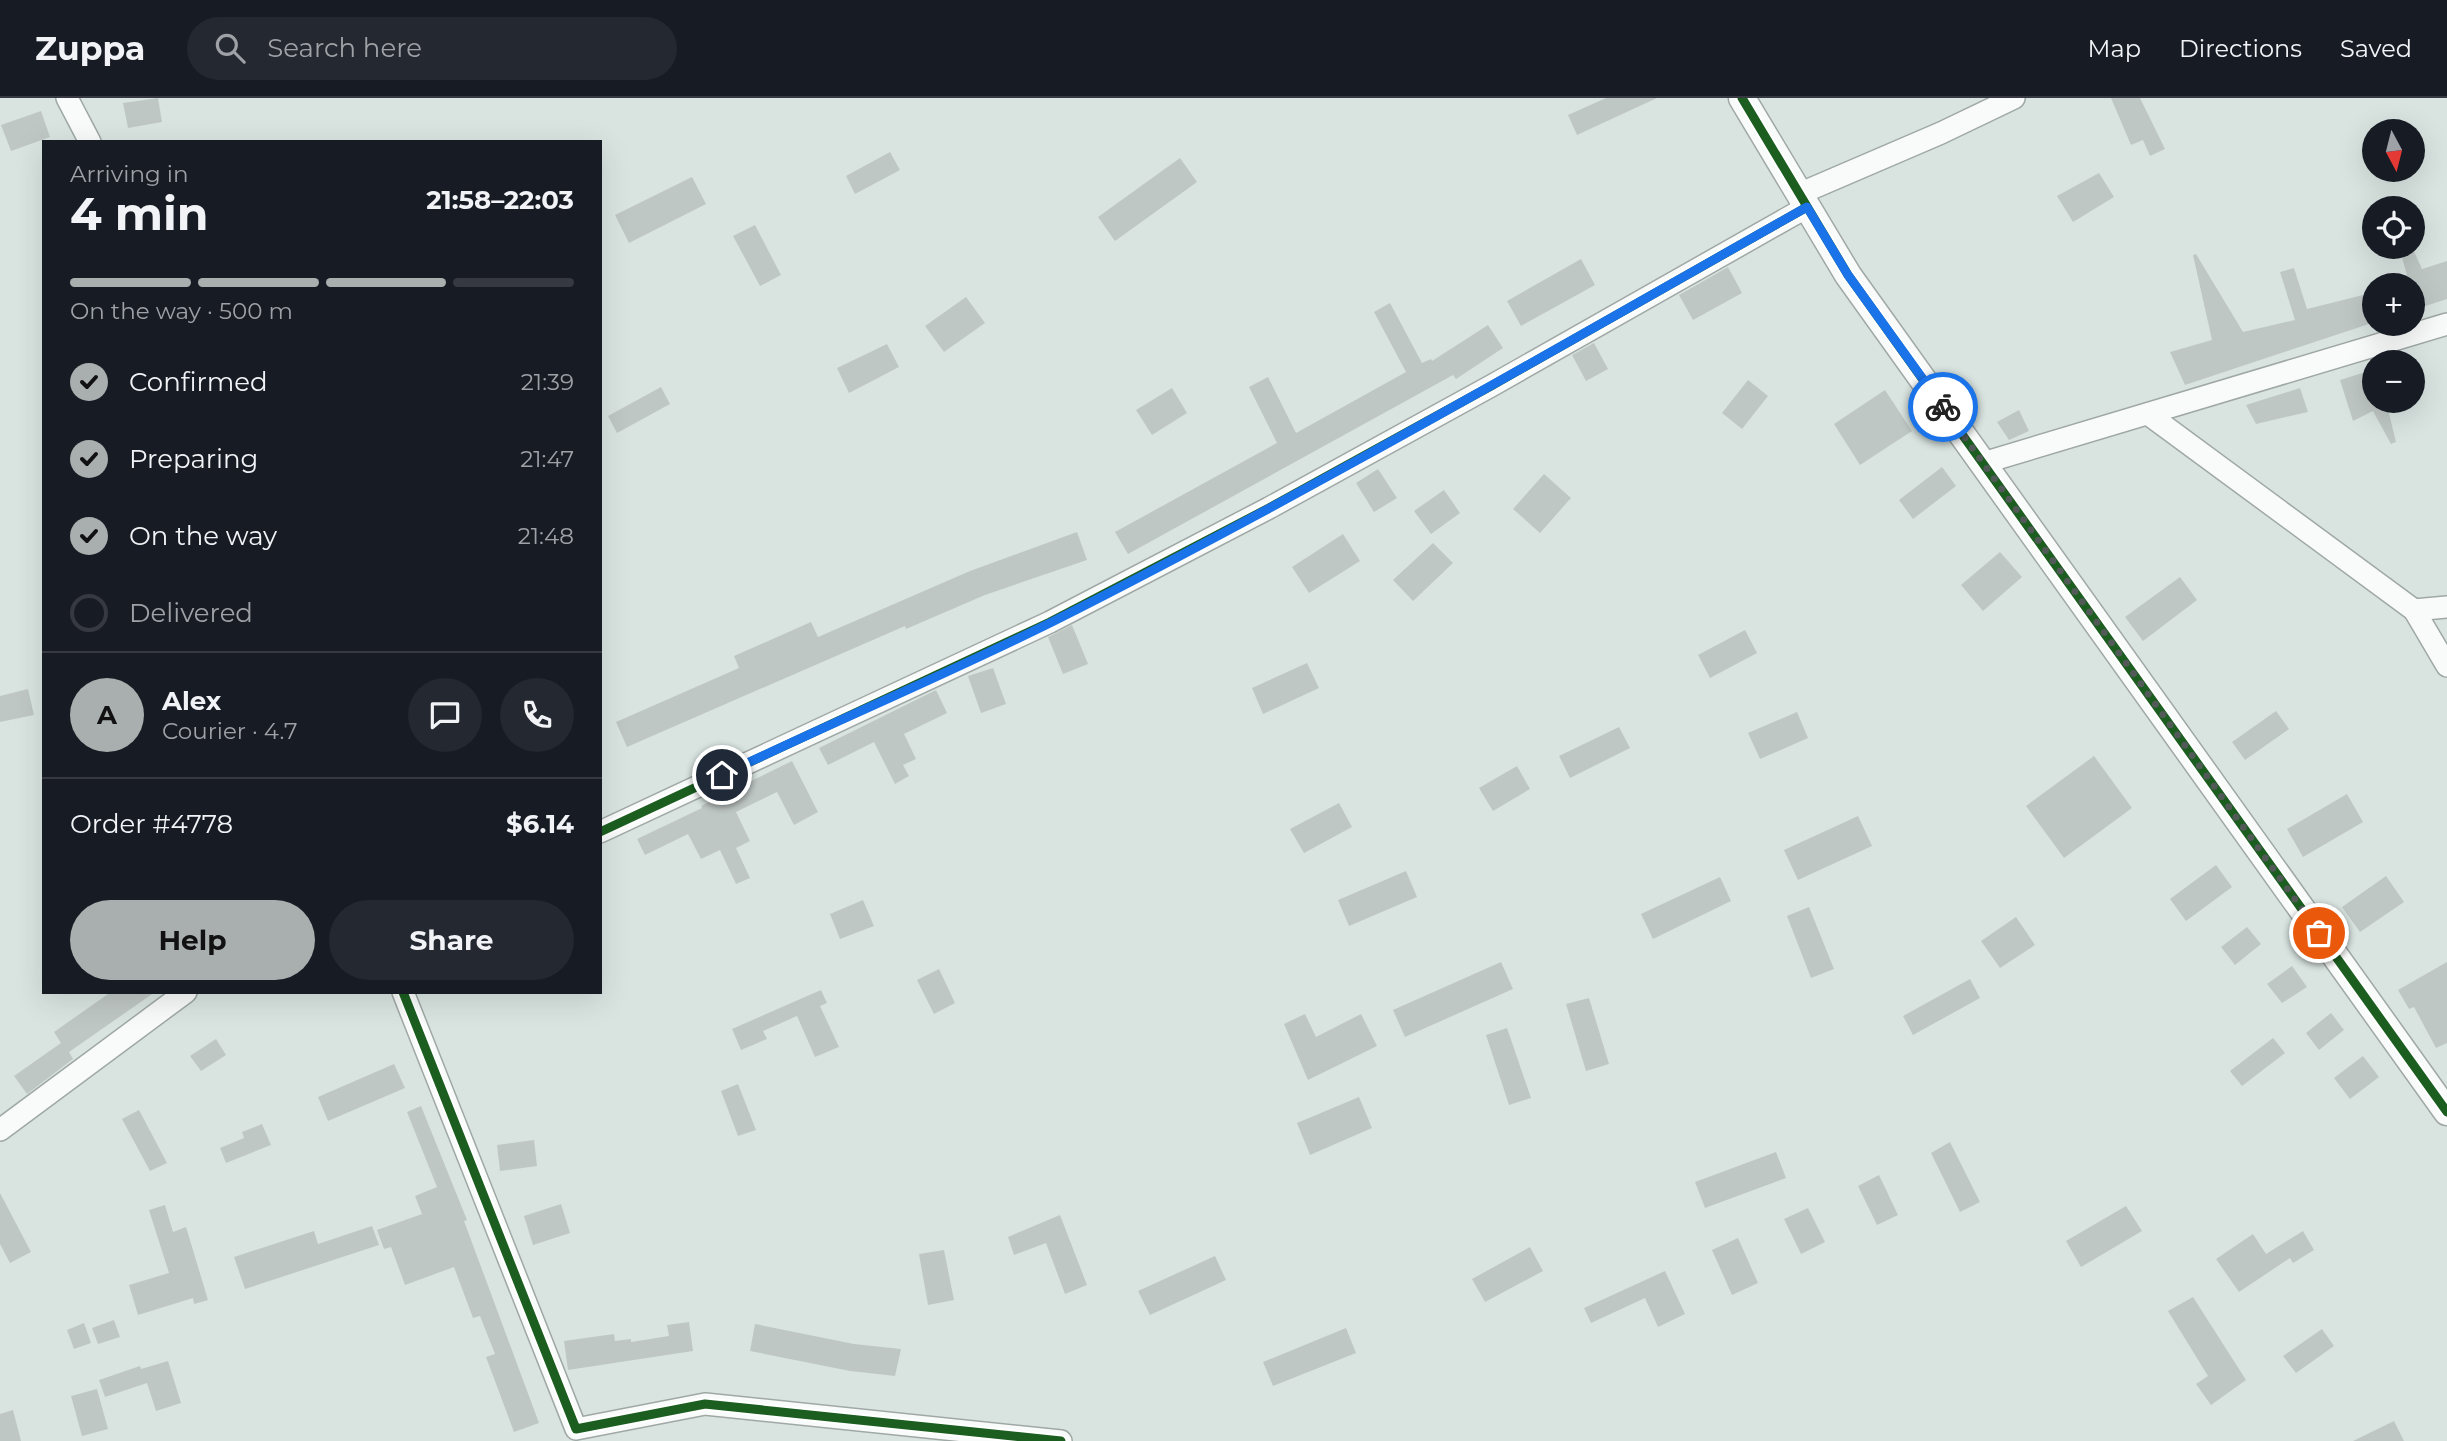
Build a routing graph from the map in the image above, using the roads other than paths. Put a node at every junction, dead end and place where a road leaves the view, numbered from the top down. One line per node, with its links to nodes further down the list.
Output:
1 (67, 98): 4 (street)
2 (1742, 98): 5 (street)
3 (2014, 98): 5 (street)
4 (89, 140)
5 (1803, 201): 8 (street); 12 (street)
6 (2447, 324): 7 (street)
7 (2148, 414): 8 (street); 10 (street)
8 (1983, 463): 15 (street)
9 (2447, 607): 10 (street)
10 (2414, 610): 11 (street)
11 (2447, 666)
12 (602, 831)
13 (183, 994): 16 (street)
14 (404, 994): 17 (street)
15 (2447, 1112)
16 (0, 1130)
17 (1061, 1441)

